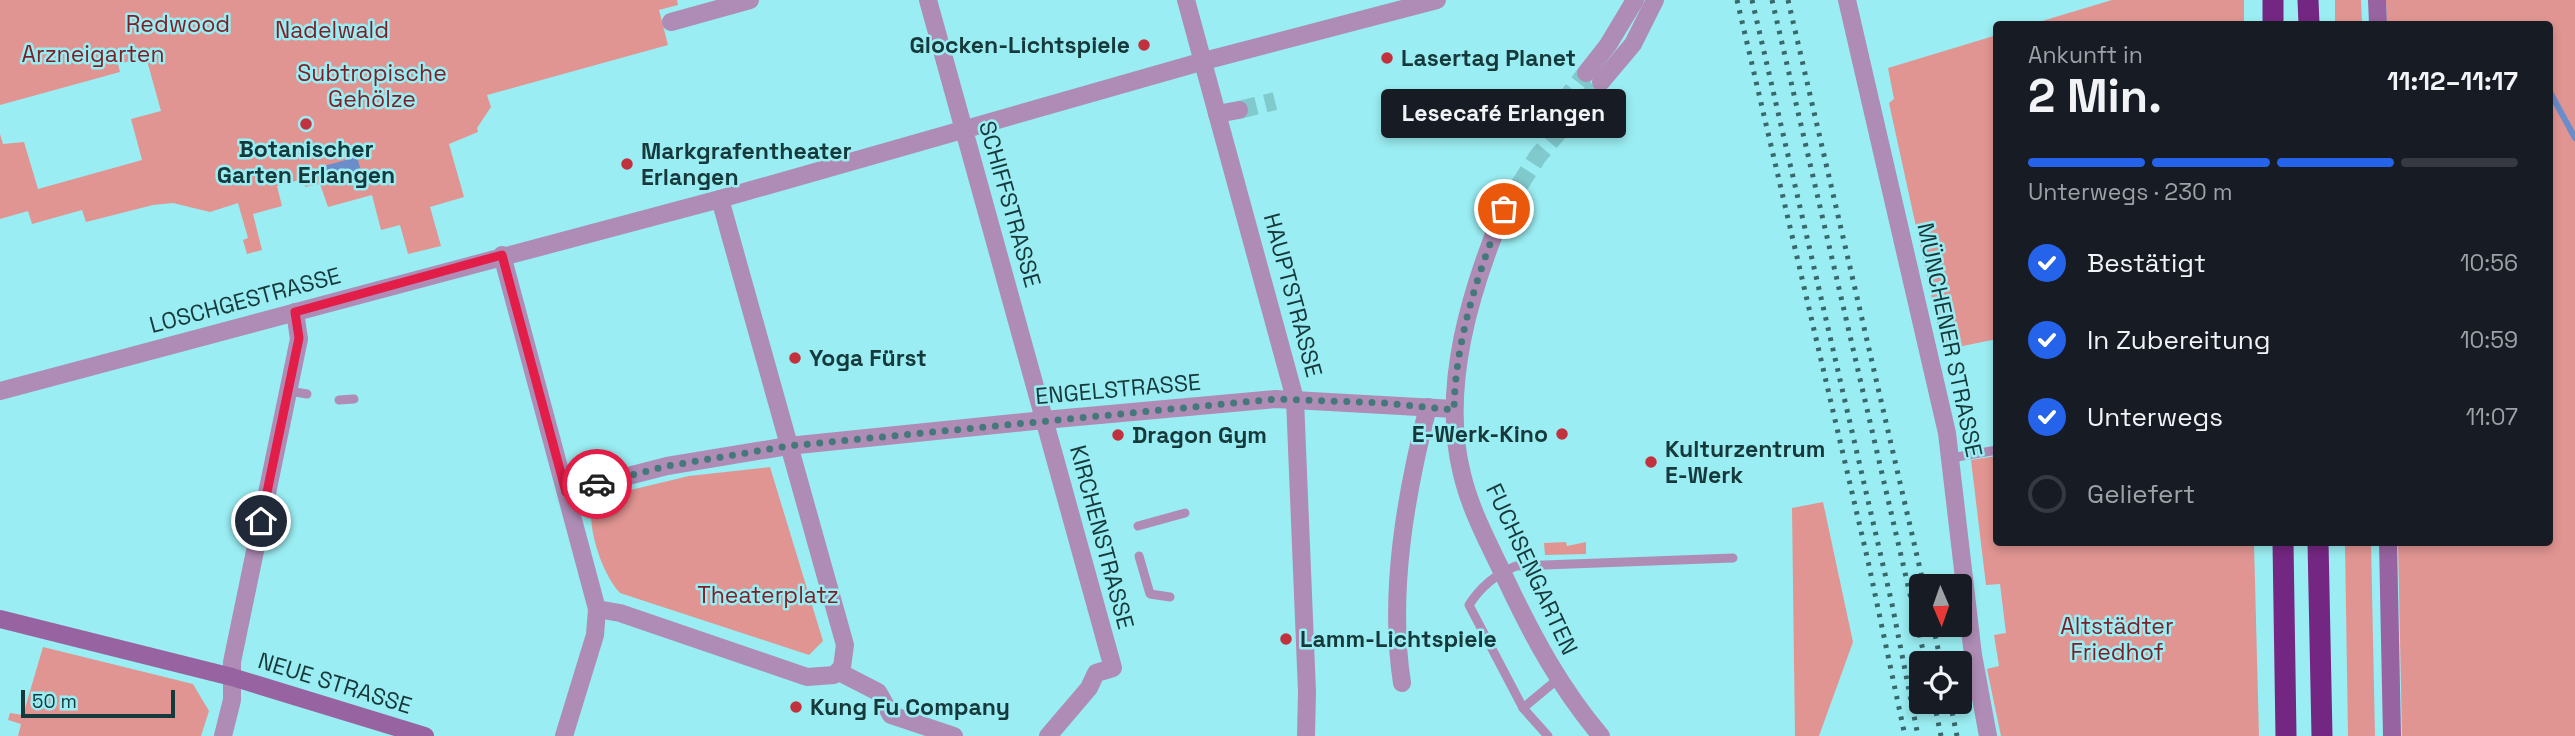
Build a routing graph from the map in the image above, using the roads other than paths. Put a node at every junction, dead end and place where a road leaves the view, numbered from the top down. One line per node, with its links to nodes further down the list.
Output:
1 (750, 0): 14 (street)
2 (928, 0): 18 (street, SCHIFFSTRASSE)
3 (1186, 0): 15 (street, HAUPTSTRASSE)
4 (1437, 0): 15 (street)
5 (1635, 0): 6 (street)
6 (1655, 0)
7 (1847, 0): 32 (street, MÜNCHENER STRASSE)
8 (2273, 0): 11 (highway)
9 (2308, 0): 12 (highway)
10 (2377, 0): 13 (street)
11 (2273, 21)
12 (2309, 21)
13 (2378, 21)
14 (671, 22)
15 (1203, 61): 17 (street, HAUPTSTRASSE); 18 (street)
16 (1239, 110): 17 (street)
17 (1217, 114): 25 (street, HAUPTSTRASSE)
18 (964, 129): 19 (street); 29 (street, SCHIFFSTRASSE)
19 (720, 199): 21 (street); 30 (street)
20 (1504, 209): 28 (street, FUCHSENGARTEN)
21 (502, 255): 22 (street, LOSCHGESTRASSE); 33 (street)
22 (295, 312): 23 (street, LOSCHGESTRASSE); 46 (street)
23 (0, 391)
24 (354, 399): 26 (lane)
25 (1295, 399): 27 (street, ENGELSTRASSE); 29 (street, ENGELSTRASSE); 55 (street, HAUPTSTRASSE)
26 (339, 400)
27 (1428, 407): 28 (street, ENGELSTRASSE); 48 (street)
28 (1454, 410): 41 (street, FUCHSENGARTEN)
29 (1044, 420): 30 (street, ENGELSTRASSE); 54 (street, KIRCHENSTRASSE)
30 (788, 446): 33 (street); 45 (street)
31 (1993, 451): 32 (lane)
32 (1951, 458): 58 (street, MÜNCHENER STRASSE)
33 (566, 492): 43 (street)
34 (1185, 513): 35 (lane)
35 (1138, 526)
36 (2283, 546): 59 (highway)
37 (2318, 546): 60 (highway)
38 (2388, 546): 61 (street)
39 (1139, 556): 42 (lane)
40 (1733, 558): 41 (lane)
41 (1502, 572): 47 (street, FUCHSENGARTEN); 49 (lane)
42 (1170, 597)
43 (597, 609): 45 (street); 52 (street)
44 (0, 620): 46 (street, NEUE STRASSE)
45 (839, 672): 53 (street)
46 (232, 677): 50 (street); 51 (street, NEUE STRASSE)
47 (1558, 680): 49 (lane); 57 (street, FUCHSENGARTEN)
48 (1402, 683)
49 (1523, 708): 56 (lane)
50 (223, 736)
51 (425, 736)
52 (564, 736)
53 (954, 736)
54 (1048, 736)
55 (1306, 736)
56 (1548, 736)
57 (1601, 736)
58 (1988, 736)
59 (2286, 736)
60 (2322, 736)
61 (2392, 736)

